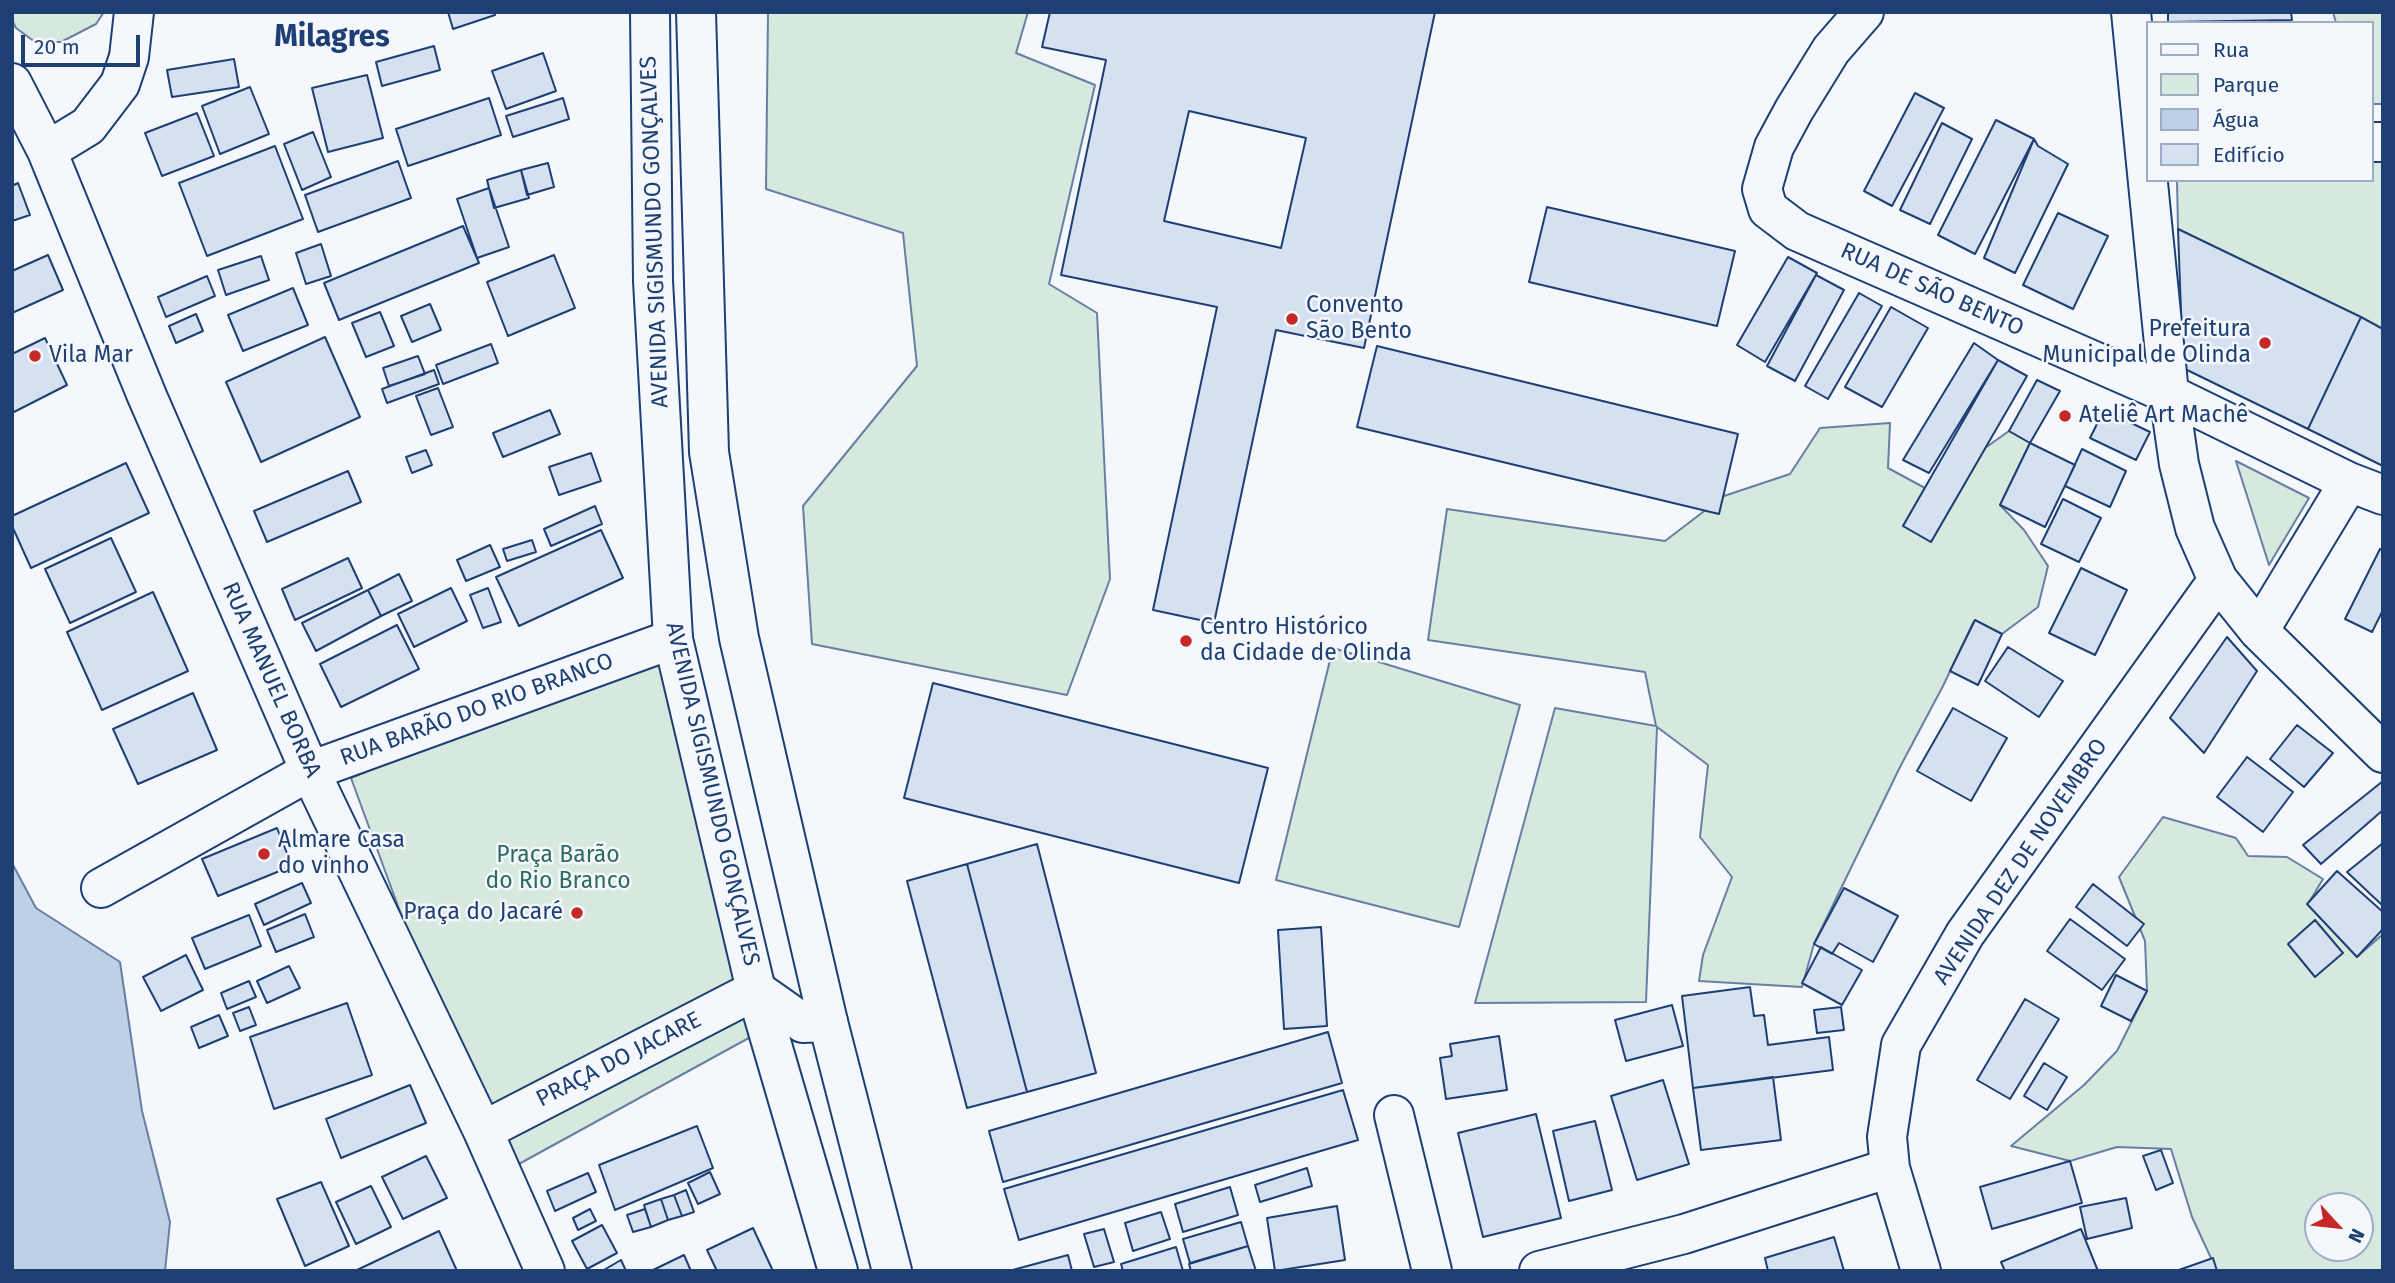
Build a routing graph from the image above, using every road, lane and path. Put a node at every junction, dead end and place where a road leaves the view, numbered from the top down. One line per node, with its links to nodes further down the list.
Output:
1 (134, 12): 8 (street)
2 (650, 12): 14 (street, AVENIDA SIGISMUNDO GONÇALVES)
3 (696, 12): 19 (street, AVENIDA SIGISMUNDO GONÇALVES)
4 (1864, 12): 10 (street, RUA DE SÃO BENTO)
5 (2131, 12): 7 (street)
6 (12, 83): 8 (street, RUA MANUEL BORBA)
7 (2146, 144)
8 (47, 151): 16 (street, RUA MANUEL BORBA)
9 (2149, 182): 10 (street)
10 (2169, 394): 11 (street, RUA DE SÃO BENTO); 12 (street)
11 (2366, 489): 13 (street)
12 (2218, 580): 13 (street); 22 (street, AVENIDA DEZ DE NOVEMBRO)
13 (2259, 631): 15 (street)
14 (673, 639): 16 (street, RUA BARÃO DO RIO BRANCO); 18 (street, AVENIDA SIGISMUNDO GONÇALVES)
15 (2383, 753)
16 (310, 771): 17 (street, RUA BARÃO DO RIO BRANCO); 21 (street, RUA MANUEL BORBA)
17 (101, 888)
18 (756, 990): 19 (street); 21 (street, PRAÇA DO JACARE); 24 (street, AVENIDA SIGISMUNDO GONÇALVES)
19 (828, 1022): 25 (street, AVENIDA SIGISMUNDO GONÇALVES)
20 (1394, 1115): 26 (street)
21 (483, 1131): 23 (street, RUA MANUEL BORBA)
22 (1890, 1168): 27 (street); 28 (street, AVENIDA DEZ DE NOVEMBRO)
23 (545, 1271)
24 (838, 1271)
25 (892, 1271)
26 (1432, 1271)
27 (1539, 1271)
28 (1921, 1271)

